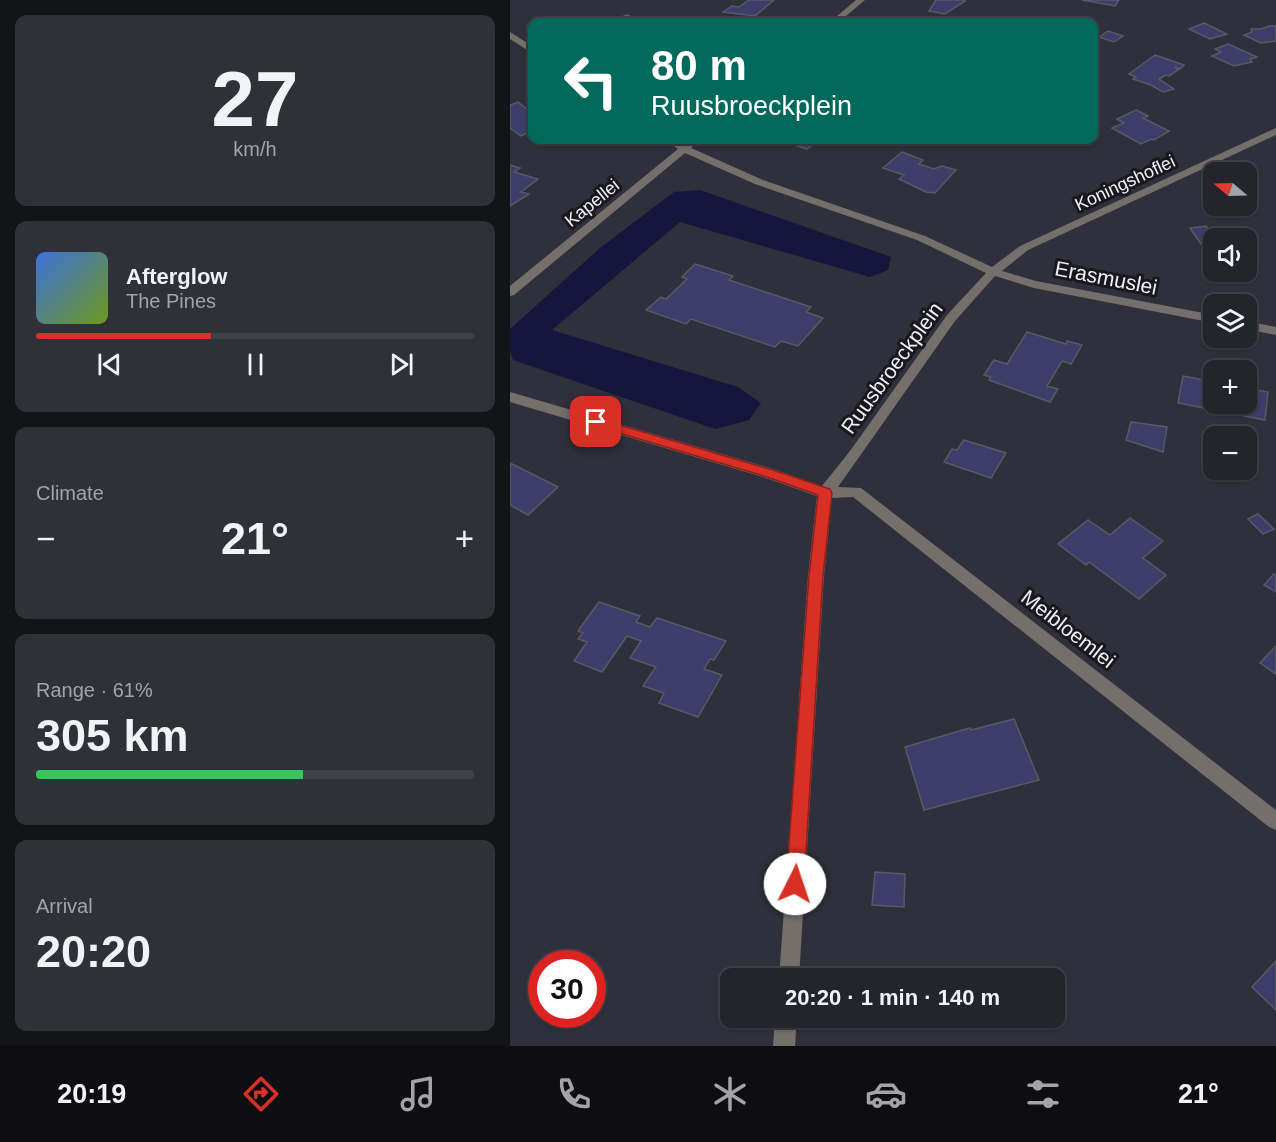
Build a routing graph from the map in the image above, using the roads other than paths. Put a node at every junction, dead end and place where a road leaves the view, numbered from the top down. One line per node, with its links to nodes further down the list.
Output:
1 (861, 0): 2 (street)
2 (839, 18)
3 (510, 35): 4 (street)
4 (528, 47)
5 (1276, 130): 9 (street, Koningshoflei)
6 (677, 144): 8 (street)
7 (690, 144): 8 (street, Kapellei)
8 (684, 149): 9 (street); 10 (street, Kapellei)
9 (993, 272): 11 (street, Erasmuslei); 15 (street, Ruusbroeckplein)
10 (510, 292)
11 (1203, 317)
12 (1257, 327): 13 (street)
13 (1276, 331)
14 (510, 397): 15 (street)
15 (825, 493): 16 (street, Meibloemlei); 17 (street)
16 (1276, 821)
17 (790, 968)
18 (785, 1028): 19 (street)
19 (784, 1046)

